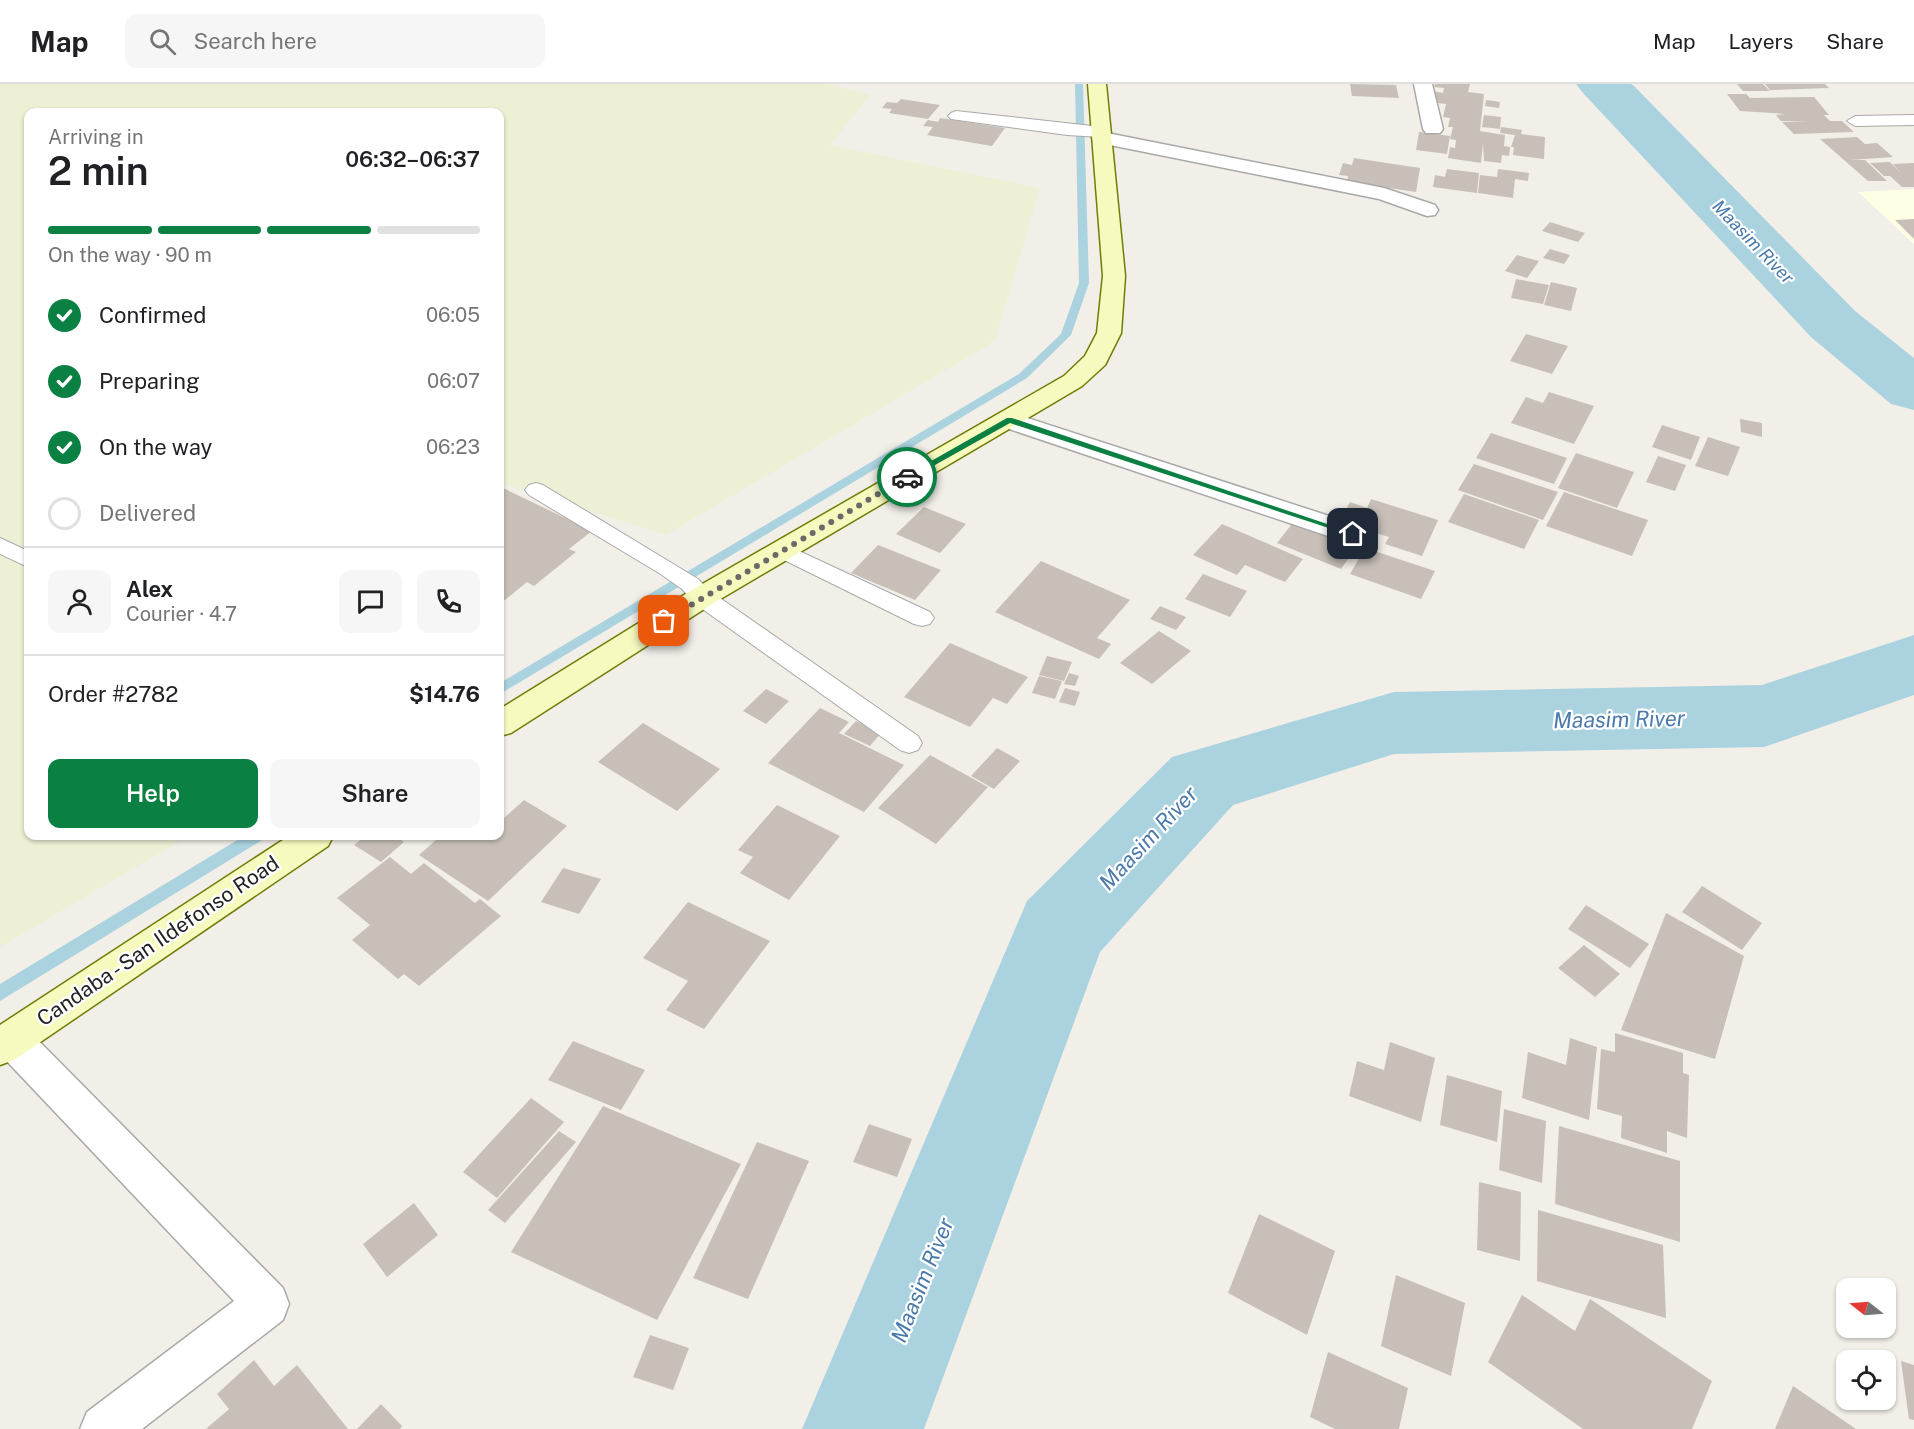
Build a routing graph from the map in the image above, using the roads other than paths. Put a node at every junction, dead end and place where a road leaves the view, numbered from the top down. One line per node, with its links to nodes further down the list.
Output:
1 (1097, 84): 7 (street)
2 (1423, 84): 6 (street)
3 (956, 116): 7 (lane)
4 (1914, 120): 5 (lane)
5 (1855, 121)
6 (1433, 129)
7 (1097, 134): 8 (street); 9 (street)
8 (1427, 210)
9 (1009, 420): 11 (street); 13 (street)
10 (536, 490): 15 (lane)
11 (1353, 534)
12 (0, 545): 14 (lane)
13 (782, 550): 15 (street); 16 (lane)
14 (24, 558)
15 (696, 591): 17 (street); 18 (lane)
16 (922, 618)
17 (504, 721)
18 (909, 743)
19 (310, 840): 20 (street, Candaba - San Ildefonso Road)
20 (6, 1043): 21 (street)
21 (104, 1429)

